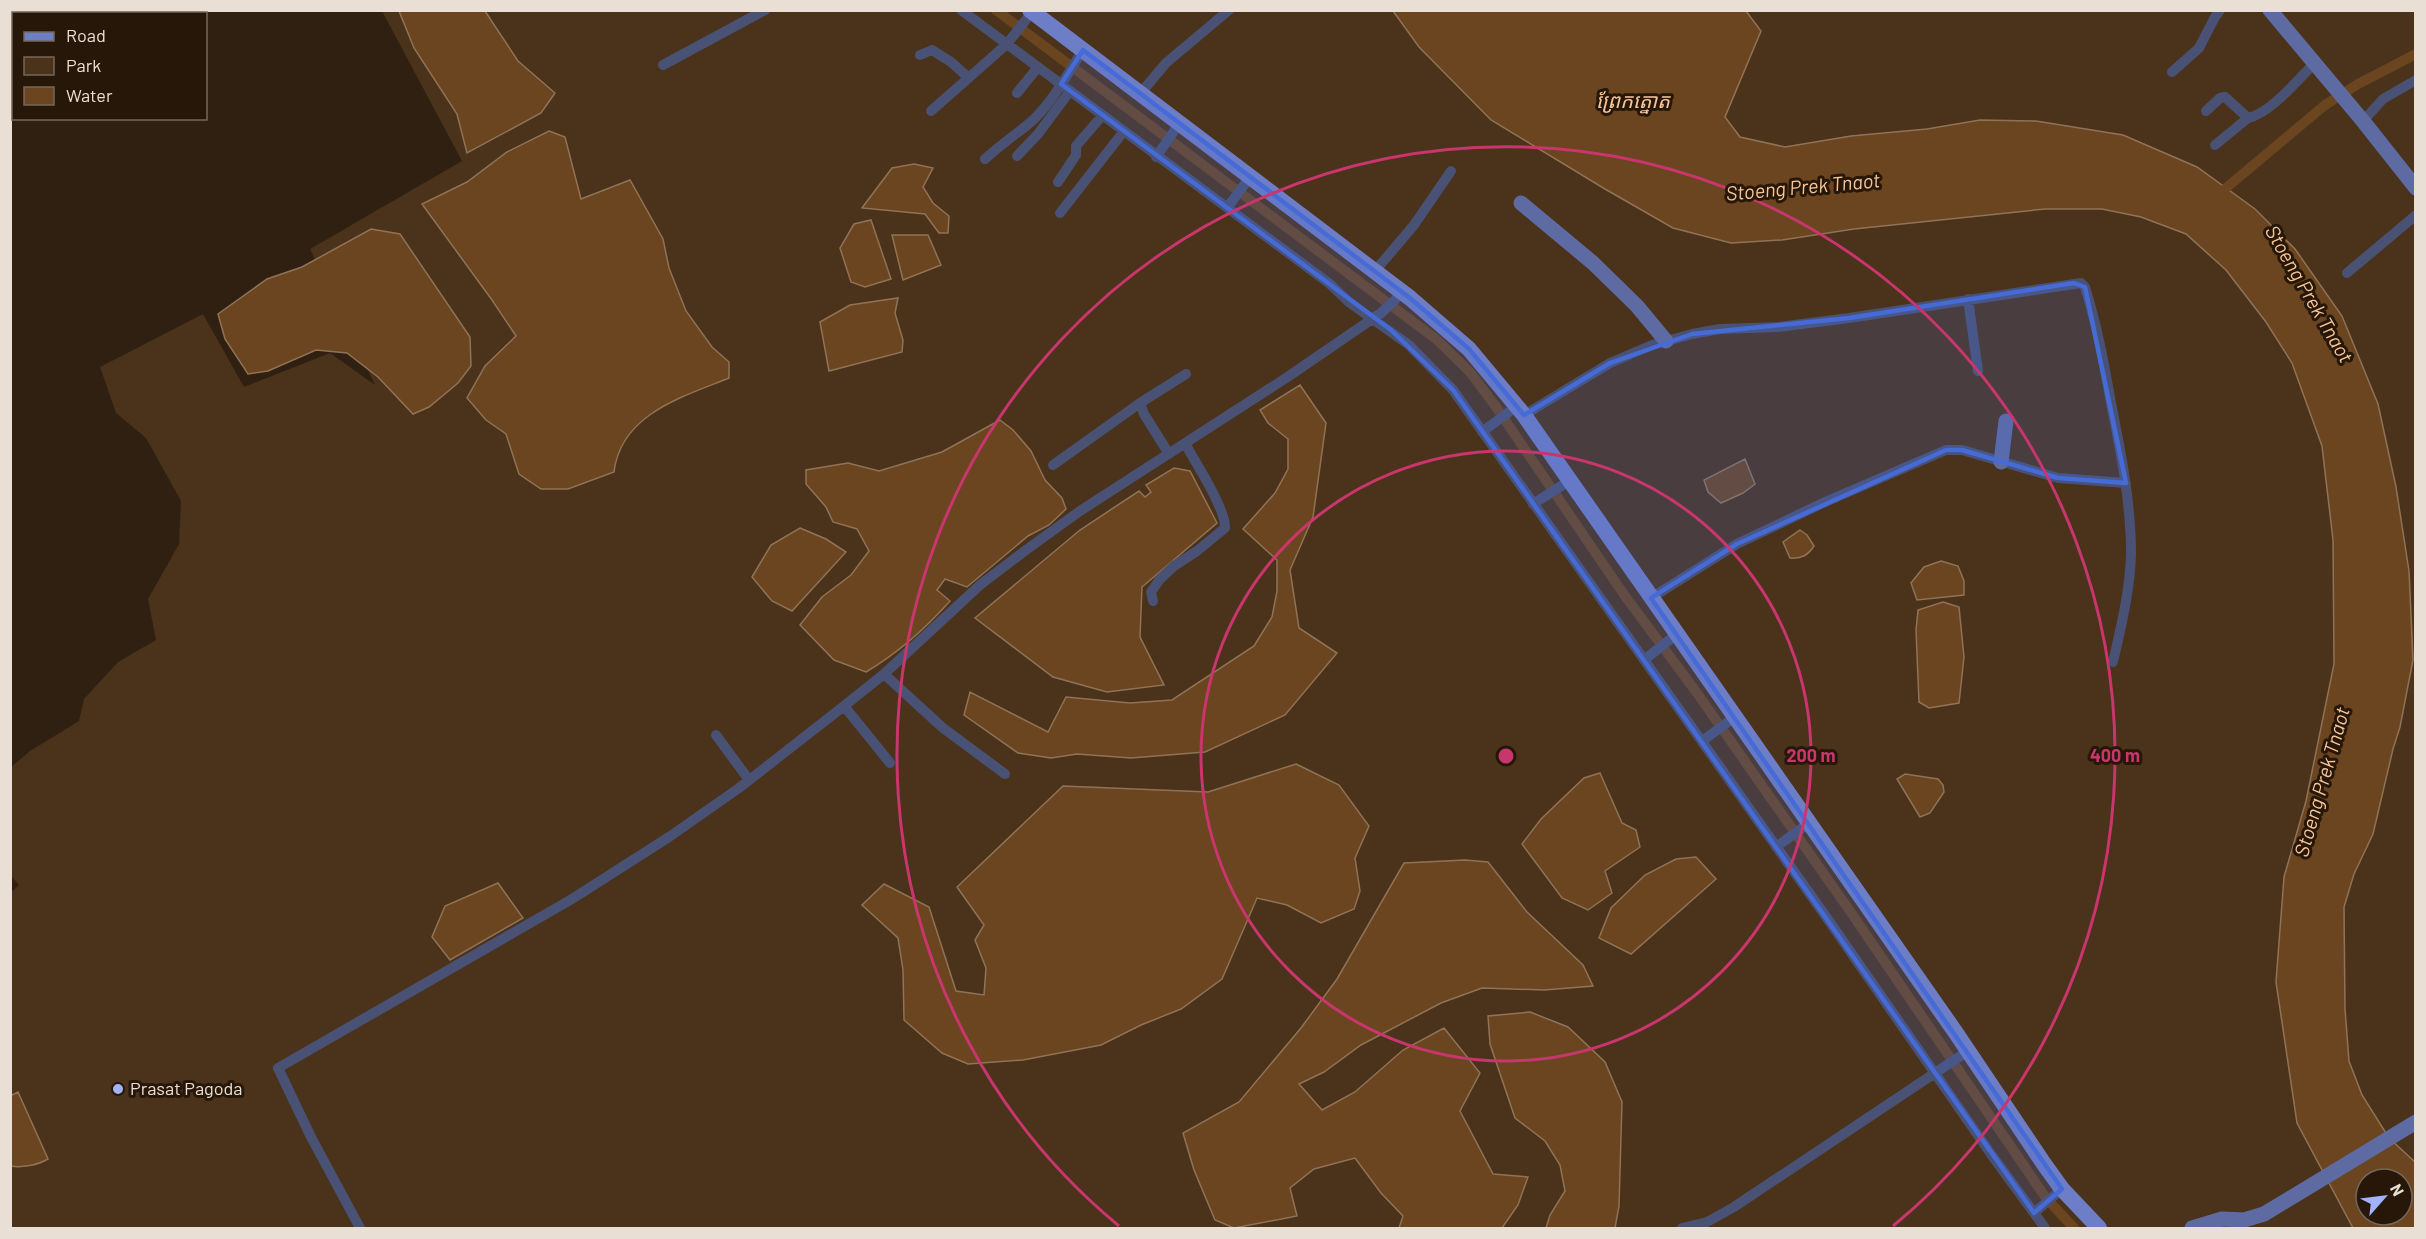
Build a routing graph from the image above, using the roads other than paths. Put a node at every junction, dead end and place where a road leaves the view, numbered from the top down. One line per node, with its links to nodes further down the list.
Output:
1 (765, 10): 11 (street)
2 (961, 10): 7 (street)
3 (1229, 10): 19 (street)
4 (2220, 10): 13 (street)
5 (2270, 10): 10 (street)
6 (1028, 15): 7 (street); 9 (main road)
7 (1009, 41): 12 (street); 14 (street)
8 (920, 55): 14 (street)
9 (1079, 57): 16 (street); 19 (main road)
10 (2314, 64): 22 (street); 24 (street)
11 (663, 65)
12 (1038, 67): 16 (street); 18 (street)
13 (2172, 72)
14 (969, 78): 20 (street)
15 (2415, 80): 22 (street)
16 (1063, 81): 17 (street); 30 (street)
17 (1070, 91): 23 (street); 29 (street)
18 (1017, 93)
19 (1140, 94): 25 (main road)
20 (931, 111)
21 (2206, 111): 24 (street)
22 (2358, 115): 34 (street)
23 (1102, 116): 26 (street); 33 (street)
24 (2248, 118): 27 (street)
25 (1176, 129): 28 (street); 32 (main road)
26 (1124, 131): 28 (street); 37 (street)
27 (2215, 145)
28 (1158, 154): 36 (street)
29 (1017, 156)
30 (986, 159)
31 (1451, 171): 39 (street)
32 (1250, 177): 36 (street); 39 (main road)
33 (1058, 182)
34 (2415, 188)
35 (1521, 203): 44 (street)
36 (1227, 208): 43 (street)
37 (1060, 213)
38 (2415, 216): 40 (street)
39 (1375, 272): 41 (main road)
40 (2347, 273)
41 (1398, 295): 43 (street); 48 (main road)
42 (1968, 299): 44 (street); 45 (street); 55 (street)
43 (1376, 316): 50 (street); 51 (street)
44 (1666, 341): 48 (street)
45 (1978, 370)
46 (1186, 374): 47 (street)
47 (1140, 403): 52 (street); 54 (street)
48 (1520, 411): 50 (street); 56 (main road)
49 (2006, 421): 53 (street)
50 (1482, 432): 57 (street)
51 (1186, 445): 52 (street); 59 (street)
52 (1169, 454): 63 (street)
53 (2001, 462): 55 (street); 58 (street)
54 (1053, 465)
55 (2126, 483): 62 (street)
56 (1564, 484): 57 (street); 58 (main road)
57 (1538, 501): 61 (street)
58 (1651, 598): 60 (main road)
59 (1153, 601)
60 (1677, 634): 61 (street); 65 (main road)
61 (1644, 660): 67 (street)
62 (2113, 662)
63 (884, 674): 64 (street); 69 (street)
64 (844, 706): 68 (street); 70 (street)
65 (1729, 722): 67 (street); 71 (main road)
66 (717, 735): 70 (street)
67 (1705, 738): 72 (street)
68 (890, 763)
69 (1005, 774)
70 (749, 780): 78 (street)
71 (1809, 823): 72 (street); 73 (main road)
72 (1776, 847): 74 (street)
73 (1968, 1051): 74 (street); 76 (main road)
74 (1937, 1072): 77 (street); 79 (street)
75 (2415, 1122): 82 (street)
76 (2058, 1193): 77 (street); 81 (main road)
77 (2037, 1211): 80 (street)
78 (360, 1228)
79 (1682, 1228)
80 (2045, 1228)
81 (2099, 1228)
82 (2192, 1228)

